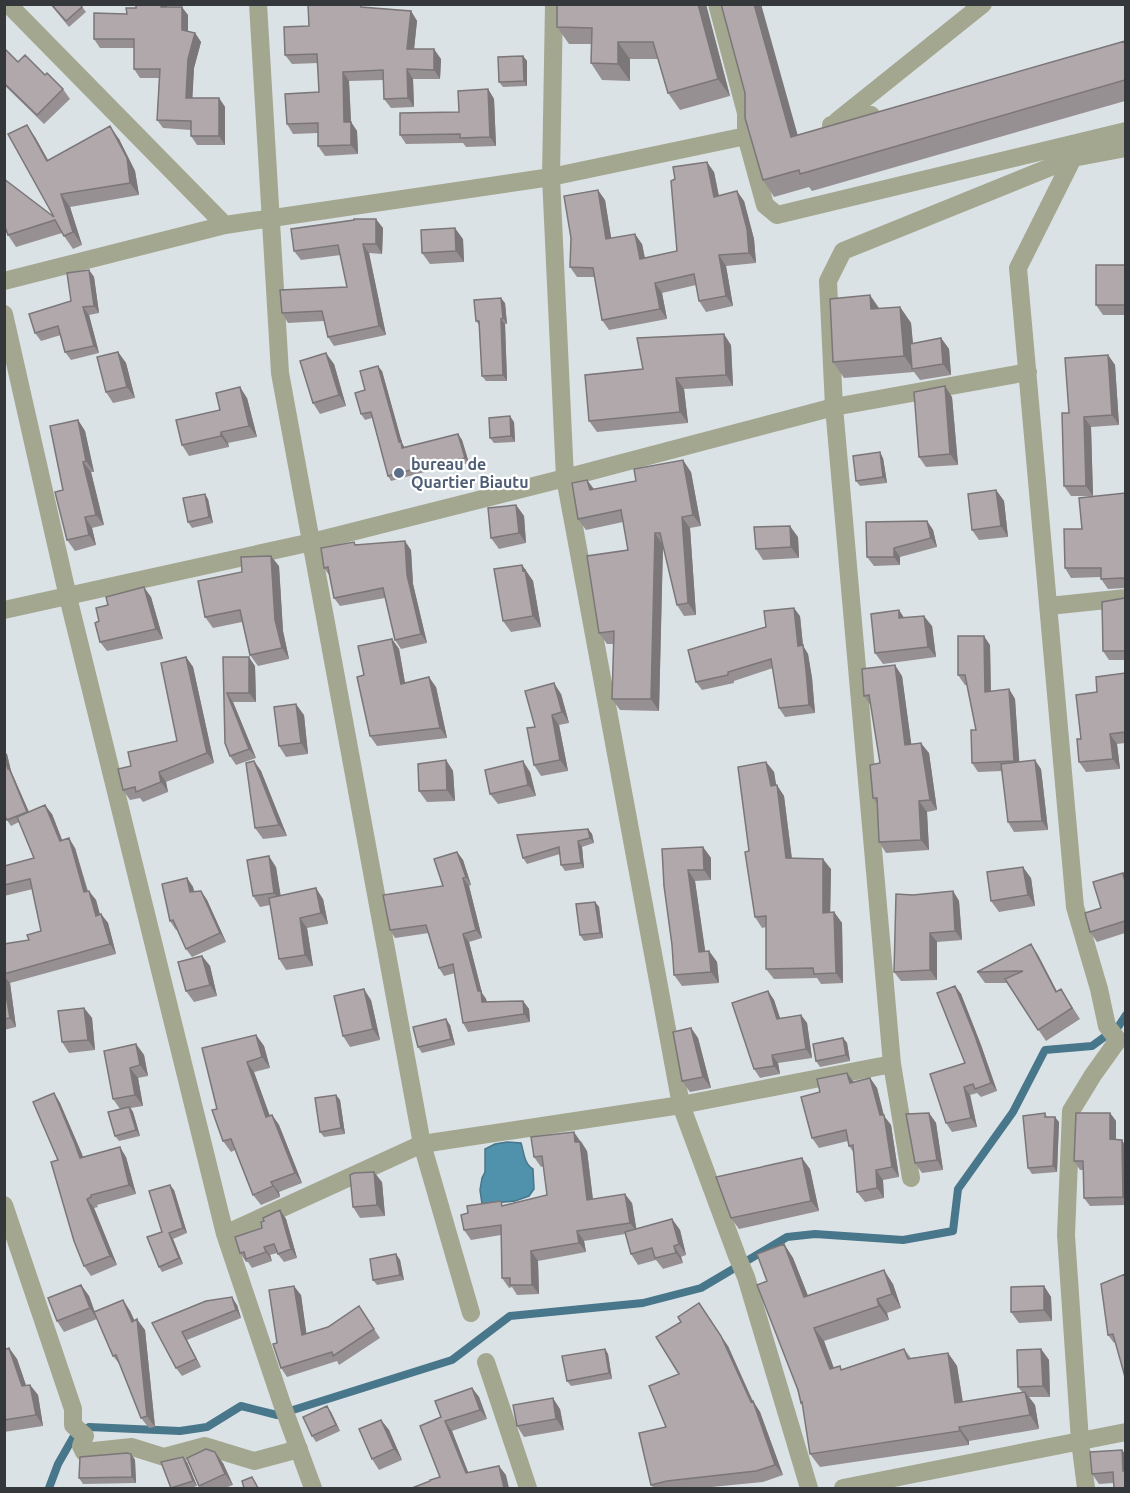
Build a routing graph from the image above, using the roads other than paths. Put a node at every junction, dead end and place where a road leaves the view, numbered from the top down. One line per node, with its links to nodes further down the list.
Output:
1 (8, 4): 13 (street)
2 (258, 4): 12 (street)
3 (554, 4): 11 (street)
4 (717, 4): 8 (street)
5 (983, 4): 6 (street)
6 (888, 111)
7 (1125, 131): 8 (street)
8 (746, 136): 11 (street)
9 (1125, 148): 10 (street)
10 (1072, 158): 16 (street); 17 (street)
11 (551, 177): 12 (street); 18 (street)
12 (271, 218): 13 (street); 19 (street)
13 (225, 225): 14 (street)
14 (4, 281)
15 (4, 315): 20 (street)
16 (1028, 372): 17 (street); 22 (street)
17 (834, 406): 18 (street); 24 (street)
18 (565, 478): 19 (street); 25 (street)
19 (312, 542): 20 (street); 26 (street)
20 (68, 597): 23 (street); 29 (street)
21 (1125, 598): 22 (street)
22 (1048, 606): 33 (street)
23 (4, 610)
24 (892, 1064): 25 (street); 27 (street)
25 (681, 1105): 26 (street); 37 (street)
26 (422, 1144): 29 (street); 30 (street)
27 (911, 1178)
28 (4, 1205): 34 (street)
29 (225, 1233): 34 (street)
30 (471, 1313)
31 (486, 1362): 36 (street)
32 (1125, 1432): 33 (street)
33 (1080, 1441): 38 (street); 39 (street)
34 (299, 1449): 35 (street)
35 (313, 1488)
36 (528, 1488)
37 (808, 1488)
38 (843, 1488)
39 (1086, 1488)

